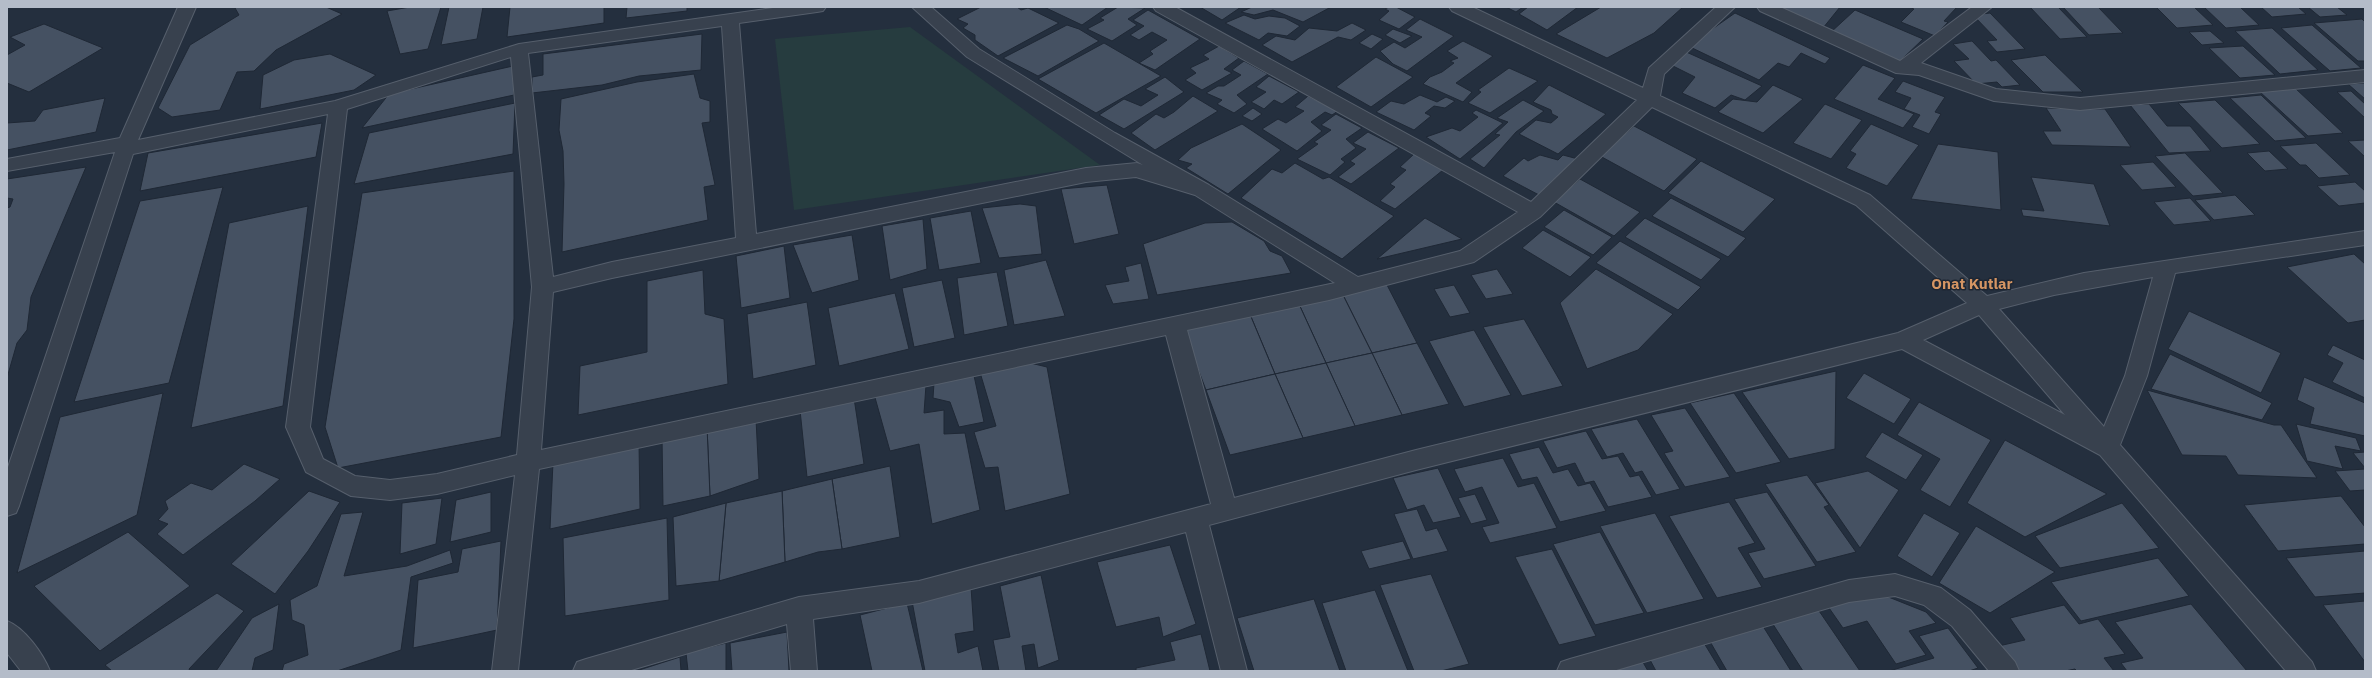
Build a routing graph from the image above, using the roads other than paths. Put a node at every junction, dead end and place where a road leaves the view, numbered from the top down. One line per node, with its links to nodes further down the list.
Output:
1 (187, 7): 15 (street)
2 (817, 7): 9 (street)
3 (921, 7): 17 (street)
4 (1162, 7): 18 (street)
5 (1458, 7): 13 (street)
6 (1726, 7): 13 (street)
7 (1766, 7): 11 (street)
8 (1983, 7): 11 (street)
9 (730, 19): 10 (street); 20 (street)
10 (519, 49): 14 (street); 23 (street)
11 (1902, 68): 12 (street)
12 (2365, 76)
13 (1650, 98): 18 (street); 24 (street)
14 (338, 106): 15 (street); 28 (street)
15 (126, 146): 16 (street); 29 (street)
16 (7, 165)
17 (1202, 190): 20 (street); 22 (street)
18 (1533, 212): 22 (street)
19 (2365, 238): 21 (street)
20 (747, 244): 23 (street)
21 (2166, 267): 24 (street); 27 (street)
22 (1355, 285): 25 (street)
23 (543, 287): 28 (street)
24 (1982, 304): 26 (street); 27 (street)
25 (1174, 323): 28 (street); 30 (street)
26 (1904, 340): 27 (street); 30 (street)
27 (2107, 448): 41 (street)
28 (528, 462): 35 (street)
29 (7, 506)
30 (1225, 511): 31 (street)
31 (1195, 519): 32 (street); 38 (street)
32 (799, 609): 36 (street); 37 (street)
33 (7, 633): 34 (street)
34 (37, 671)
35 (505, 671)
36 (586, 671)
37 (804, 671)
38 (1234, 671)
39 (1570, 671): 40 (street)
40 (2006, 671)
41 (2303, 671)

